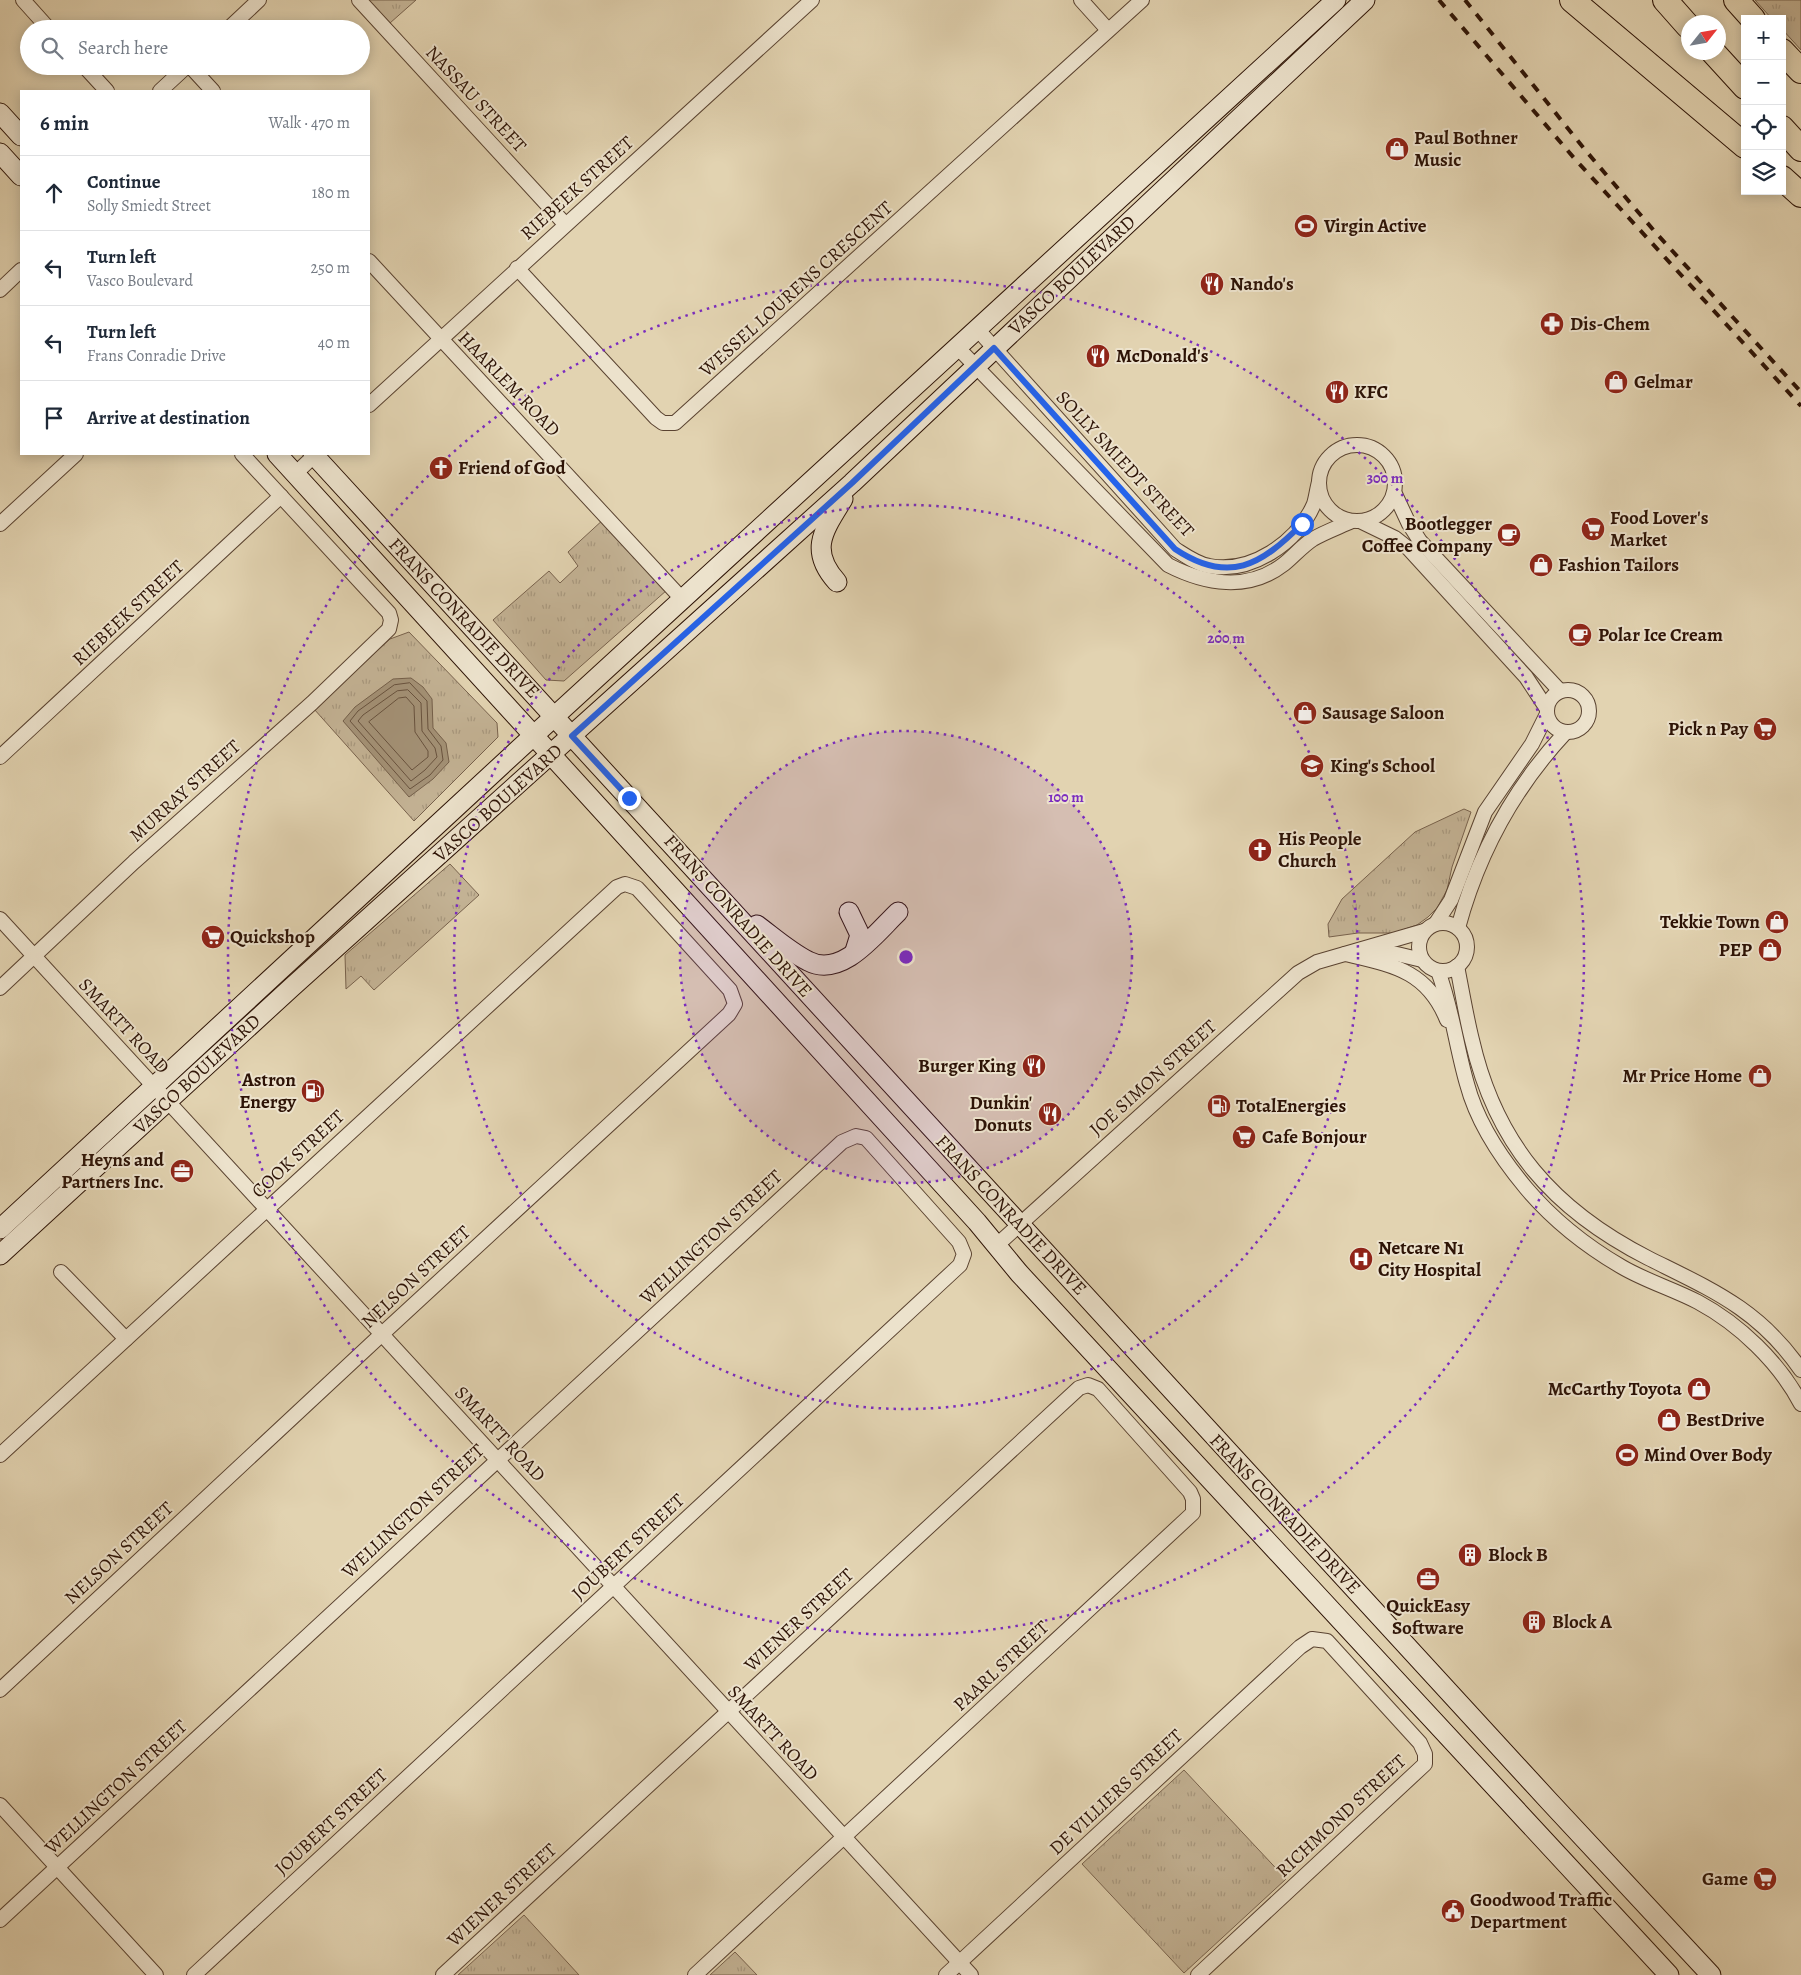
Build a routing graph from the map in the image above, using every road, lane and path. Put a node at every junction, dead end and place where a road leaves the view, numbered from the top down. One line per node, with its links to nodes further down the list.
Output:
1 (259, 0): 15 (street)
2 (359, 0): 36 (street, NASSAU STREET)
3 (812, 0): 36 (street, RIEBEEK STREET)
4 (1081, 0): 16 (street)
5 (1142, 0): 16 (street)
6 (1336, 0): 41 (main road, VASCO BOULEVARD)
7 (1365, 0): 44 (main road, VASCO BOULEVARD)
8 (1572, 0): 30 (highway)
9 (1665, 0): 13 (highway)
10 (1736, 0): 12 (highway)
11 (28, 2): 14 (street)
12 (1749, 15)
13 (1681, 18)
14 (43, 20)
15 (238, 20)
16 (1108, 30): 38 (street, WESSEL LOURENS CRESCENT)
17 (1786, 55): 19 (highway)
18 (1720, 60): 23 (highway)
19 (1801, 71)
20 (92, 75): 24 (street)
21 (179, 75): 25 (street)
22 (198, 75): 26 (street)
23 (1741, 83)
24 (106, 90)
25 (161, 90)
26 (212, 90)
27 (0, 113): 29 (main road)
28 (1786, 132): 31 (highway)
29 (20, 135)
30 (1741, 143)
31 (1801, 149)
32 (0, 152): 33 (main road)
33 (20, 175)
34 (1786, 182): 35 (highway)
35 (1801, 195)
36 (565, 224): 38 (street, RIEBEEK STREET)
37 (370, 262): 42 (street, HAARLEM ROAD)
38 (517, 268): 42 (street, RIEBEEK STREET)
39 (20, 271): 40 (street)
40 (0, 290)
41 (978, 330): 43 (main road, VASCO BOULEVARD); 44 (street, SOLLY SMIEDT STREET)
42 (441, 340): 46 (street, RIEBEEK STREET); 60 (street, HAARLEM ROAD)
43 (958, 348): 45 (street, SOLLY SMIEDT STREET); 60 (main road, VASCO BOULEVARD)
44 (994, 348): 45 (main road, VASCO BOULEVARD); 53 (street, SOLLY SMIEDT STREET)
45 (975, 367): 54 (main road, VASCO BOULEVARD); 57 (street, SOLLY SMIEDT STREET)
46 (370, 404)
47 (75, 455): 58 (street)
48 (243, 455): 56 (street)
49 (278, 455): 52 (main road, FRANS CONRADIE DRIVE)
50 (313, 455): 52 (street)
51 (315, 455): 63 (main road, FRANS CONRADIE DRIVE)
52 (296, 474): 65 (main road, FRANS CONRADIE DRIVE)
53 (1319, 482): 55 (street); 57 (street)
54 (852, 483): 59 (main road); 66 (main road, VASCO BOULEVARD)
55 (1395, 494): 57 (street); 61 (street)
56 (281, 496): 68 (street, RIEBEEK STREET); 79 (street, MURRAY STREET)
57 (1357, 521): 62 (street)
58 (0, 524)
59 (837, 582)
60 (683, 600): 63 (main road, VASCO BOULEVARD)
61 (1560, 691): 62 (street); 64 (street)
62 (1547, 711): 64 (street); 74 (street)
63 (555, 717): 65 (main road, VASCO BOULEVARD); 66 (main road, FRANS CONRADIE DRIVE)
64 (1565, 732): 75 (street)
65 (533, 736): 67 (main road, FRANS CONRADIE DRIVE); 85 (main road, VASCO BOULEVARD)
66 (572, 736): 67 (main road, VASCO BOULEVARD); 70 (main road, FRANS CONRADIE DRIVE)
67 (550, 756): 86 (main road, VASCO BOULEVARD); 91 (main road, FRANS CONRADIE DRIVE)
68 (0, 757)
69 (625, 884): 88 (street, COOK STREET); 94 (street, NELSON STREET)
70 (722, 899): 77 (main road); 89 (main road, FRANS CONRADIE DRIVE)
71 (849, 912): 77 (main road)
72 (898, 912): 77 (main road)
73 (0, 920): 79 (street, SMARTT ROAD)
74 (1436, 923): 75 (street); 76 (street)
75 (1458, 928): 81 (street)
76 (1424, 931): 78 (street, JOE SIMON STREET); 80 (street)
77 (856, 951)
78 (1344, 954): 80 (street, JOE SIMON STREET); 84 (street); 89 (street, JOE SIMON STREET)
79 (34, 957): 83 (street, MURRAY STREET); 85 (street, SMARTT ROAD)
80 (1422, 960): 82 (street)
81 (1457, 966): 82 (street); 96 (street)
82 (1438, 971): 84 (street)
83 (0, 988)
84 (1457, 1047): 98 (street)
85 (155, 1086): 86 (street, SMARTT ROAD); 90 (main road, VASCO BOULEVARD)
86 (167, 1100): 88 (street, SMARTT ROAD); 92 (main road, VASCO BOULEVARD)
87 (856, 1136): 100 (street, WELLINGTON STREET); 101 (street, JOUBERT STREET)
88 (266, 1209): 94 (street, SMARTT ROAD); 95 (street, COOK STREET)
89 (1019, 1224): 91 (street, JOE SIMON STREET); 118 (main road, FRANS CONRADIE DRIVE)
90 (0, 1229)
91 (997, 1245): 117 (main road, FRANS CONRADIE DRIVE)
92 (0, 1255)
93 (61, 1272): 95 (street)
94 (382, 1334): 100 (street, SMARTT ROAD); 103 (street, NELSON STREET)
95 (126, 1339): 99 (street, COOK STREET)
96 (1801, 1370)
97 (1072, 1395): 104 (street, WIENER STREET); 106 (street, PAARL STREET)
98 (1801, 1404)
99 (0, 1455)
100 (497, 1459): 101 (street, SMARTT ROAD); 107 (street, WELLINGTON STREET)
101 (613, 1585): 104 (street, SMARTT ROAD); 111 (street, JOUBERT STREET)
102 (1312, 1639): 109 (street, DE VILLIERS STREET); 116 (street, RICHMOND STREET)
103 (0, 1690)
104 (728, 1711): 106 (street, SMARTT ROAD); 112 (street, WIENER STREET)
105 (0, 1805): 107 (street)
106 (844, 1837): 109 (street, SMARTT ROAD); 113 (street, PAARL STREET)
107 (58, 1867): 108 (street, WELLINGTON STREET); 110 (street)
108 (0, 1920)
109 (959, 1963): 114 (street, DE VILLIERS STREET); 115 (street, SMARTT ROAD)
110 (156, 1975)
111 (194, 1975)
112 (443, 1975)
113 (695, 1975)
114 (946, 1975)
115 (971, 1975)
116 (1198, 1975)
117 (1669, 1975)
118 (1711, 1975)

